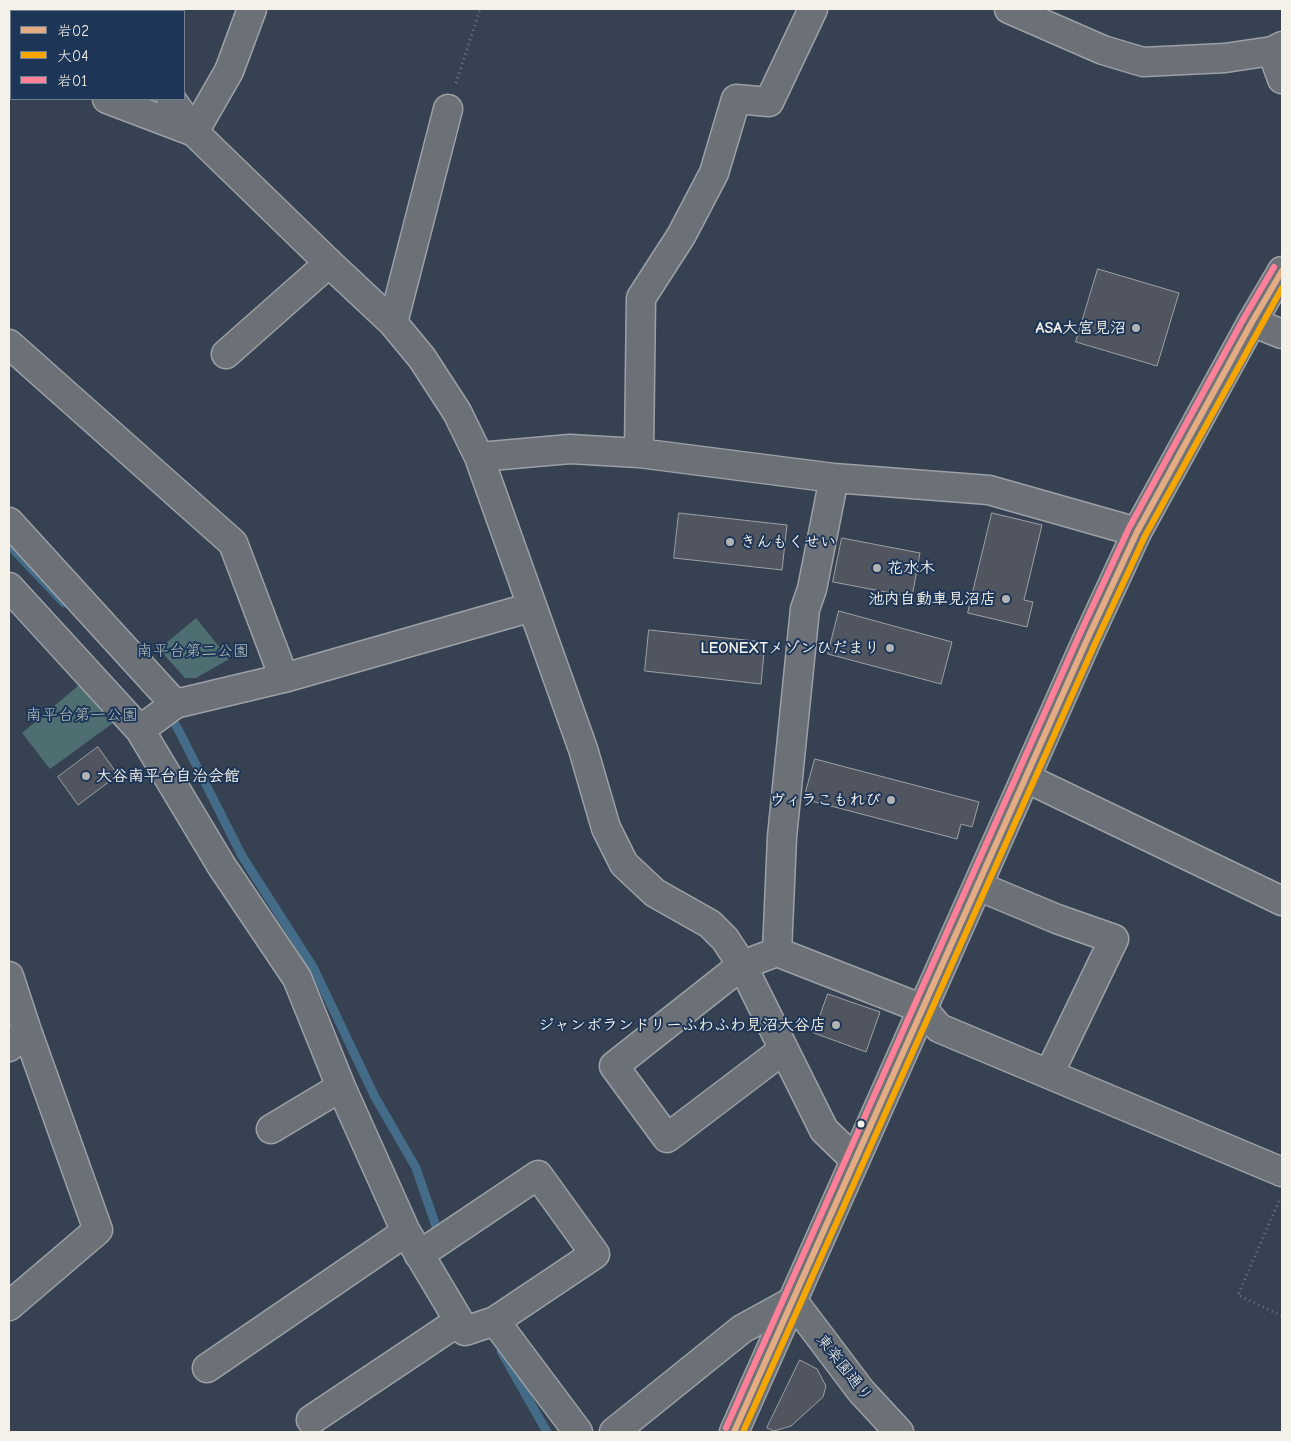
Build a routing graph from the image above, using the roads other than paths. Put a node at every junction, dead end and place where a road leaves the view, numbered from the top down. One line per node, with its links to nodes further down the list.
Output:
1 (252, 9): 9 (street)
2 (812, 9): 17 (street)
3 (1009, 9): 4 (street)
4 (1277, 49): 5 (street)
5 (1282, 80)
6 (111, 100): 9 (street)
7 (173, 100): 9 (street)
8 (448, 110): 13 (street)
9 (194, 132): 10 (street)
10 (329, 264): 13 (street); 16 (street)
11 (1282, 271): 12 (main road)
12 (1252, 322): 14 (street); 21 (main road)
13 (393, 323): 18 (street)
14 (1282, 334)
15 (9, 344): 24 (street)
16 (226, 354)
17 (639, 453): 18 (street); 19 (street)
18 (479, 457): 23 (street)
19 (834, 478): 21 (street); 29 (street)
20 (9, 522): 25 (street)
21 (1137, 532): 26 (main road)
22 (9, 587): 25 (street)
23 (532, 607): 24 (street); 30 (street)
24 (284, 678): 25 (street)
25 (161, 714): 36 (street)
26 (1026, 778): 27 (main road); 28 (street)
27 (978, 886): 32 (main road); 35 (street)
28 (1282, 901)
29 (777, 952): 30 (street); 32 (street)
30 (742, 965): 34 (street); 34 (street)
31 (9, 976): 33 (street)
32 (923, 1009): 35 (street); 38 (main road)
33 (18, 1039): 42 (street)
34 (783, 1050): 38 (street)
35 (1049, 1074): 39 (street)
36 (341, 1088): 37 (street); 40 (street)
37 (271, 1129)
38 (855, 1160): 41 (main road)
39 (1282, 1172)
40 (413, 1244): 43 (street); 44 (street); 45 (street)
41 (793, 1301): 48 (street); 49 (main road); 50 (street, 東楽園通り)
42 (9, 1306)
43 (459, 1321): 44 (street); 46 (street)
44 (495, 1321): 47 (street)
45 (207, 1368)
46 (311, 1420)
47 (578, 1432)
48 (614, 1432)
49 (734, 1432)
50 (899, 1432)

